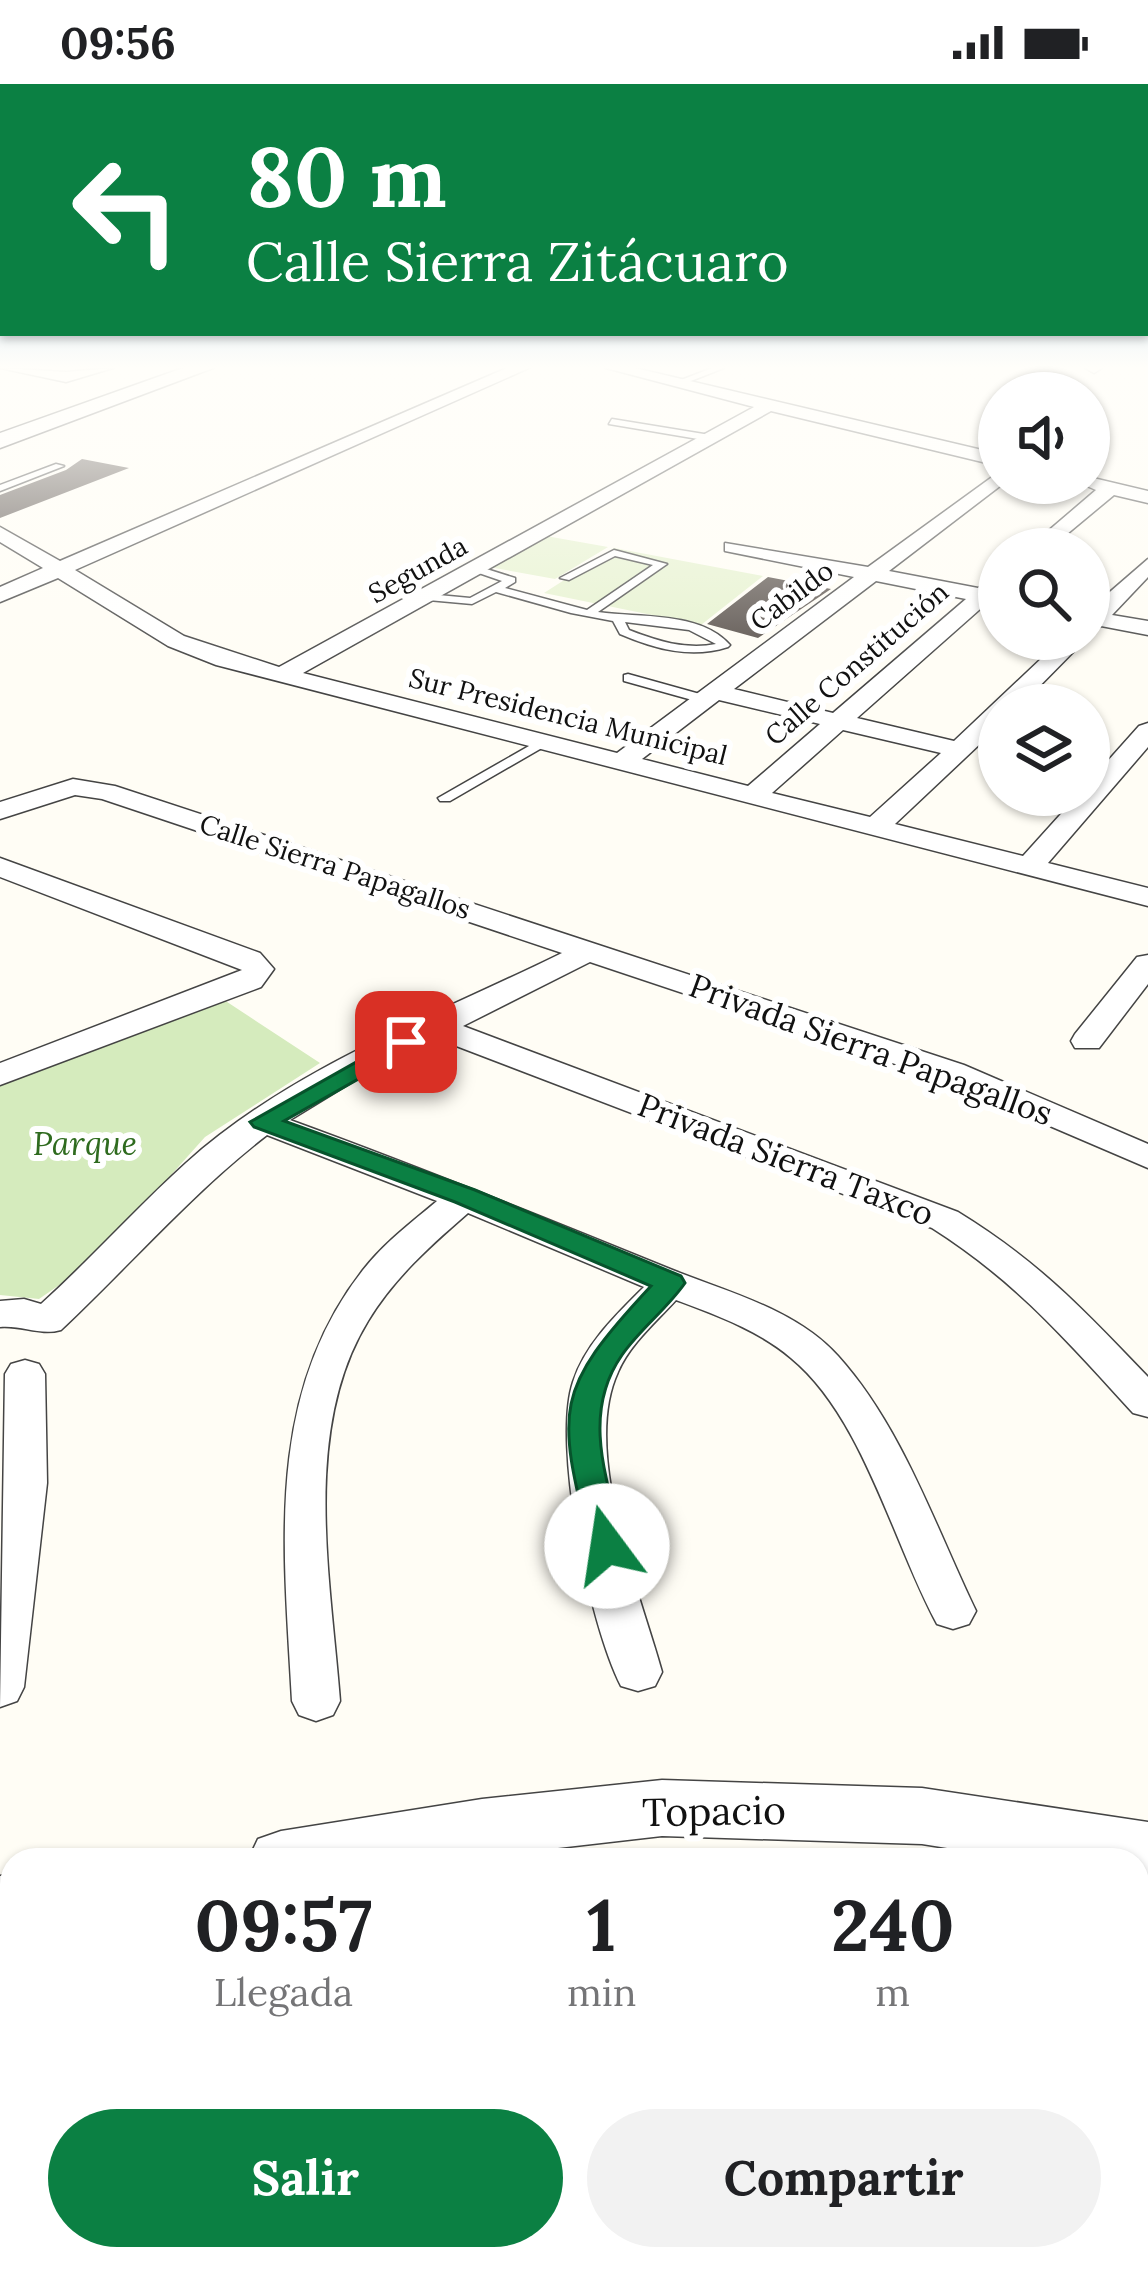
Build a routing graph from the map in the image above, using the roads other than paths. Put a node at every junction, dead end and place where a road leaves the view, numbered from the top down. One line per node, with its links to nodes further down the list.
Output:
1 (48, 470): 4 (lane)
2 (286, 470): 13 (street)
3 (652, 470): 14 (street, Segunda)
4 (0, 488)
5 (1110, 488): 7 (street)
6 (978, 494): 15 (street, Cabildo)
7 (1148, 497)
8 (1081, 504): 9 (street)
9 (1058, 528)
10 (0, 532): 13 (street, Sur Presidencia Municipal)
11 (732, 547): 15 (street)
12 (1148, 565): 21 (street)
13 (62, 568): 19 (street); 28 (street, Sur Presidencia Municipal)
14 (478, 568): 17 (lane); 20 (street, Segunda)
15 (870, 574): 18 (street); 31 (street, Cabildo)
16 (565, 578): 23 (lane)
17 (496, 589): 20 (lane); 23 (lane)
18 (978, 590)
19 (0, 596)
20 (428, 596): 28 (street, Segunda)
21 (1110, 602)
22 (978, 604): 32 (street, Calle Constitución)
23 (591, 612): 24 (lane)
24 (618, 619): 24 (lane)
25 (1110, 623): 26 (street)
26 (1148, 628)
27 (1053, 660): 30 (street)
28 (280, 676): 35 (street, Sur Presidencia Municipal)
29 (628, 678): 31 (lane)
30 (1029, 684)
31 (709, 696): 32 (street); 37 (street, Cabildo)
32 (836, 720): 36 (street); 38 (street, Calle Constitución)
33 (1148, 731): 42 (street)
34 (978, 733): 36 (street)
35 (543, 742): 37 (street, Sur Presidencia Municipal); 39 (lane)
36 (961, 750): 41 (street)
37 (622, 762): 38 (street, Sur Presidencia Municipal)
38 (754, 794): 41 (street, Sur Presidencia Municipal)
39 (445, 798)
40 (0, 811): 45 (street, Calle Sierra Papagallos)
41 (877, 826): 42 (street, Sur Presidencia Municipal)
42 (1029, 866): 44 (street, Sur Presidencia Municipal)
43 (0, 867): 49 (street)
44 (1148, 897)
45 (590, 951): 47 (street); 51 (street, Privada Sierra Papagallos)
46 (1148, 964): 48 (street)
47 (437, 1027): 50 (street); 57 (street, Privada Sierra Taxco)
48 (1087, 1041)
49 (2, 1072)
50 (263, 1122): 52 (street); 55 (street)
51 (1148, 1157)
52 (465, 1196): 53 (street); 61 (street)
53 (670, 1283): 58 (street); 59 (street)
54 (0, 1314): 55 (street)
55 (47, 1321): 56 (street)
56 (13, 1378): 60 (street)
57 (1148, 1403)
58 (953, 1611)
59 (638, 1672)
60 (0, 1687)
61 (316, 1702)
62 (354, 1848): 63 (street, Topacio)
63 (1129, 1848)

